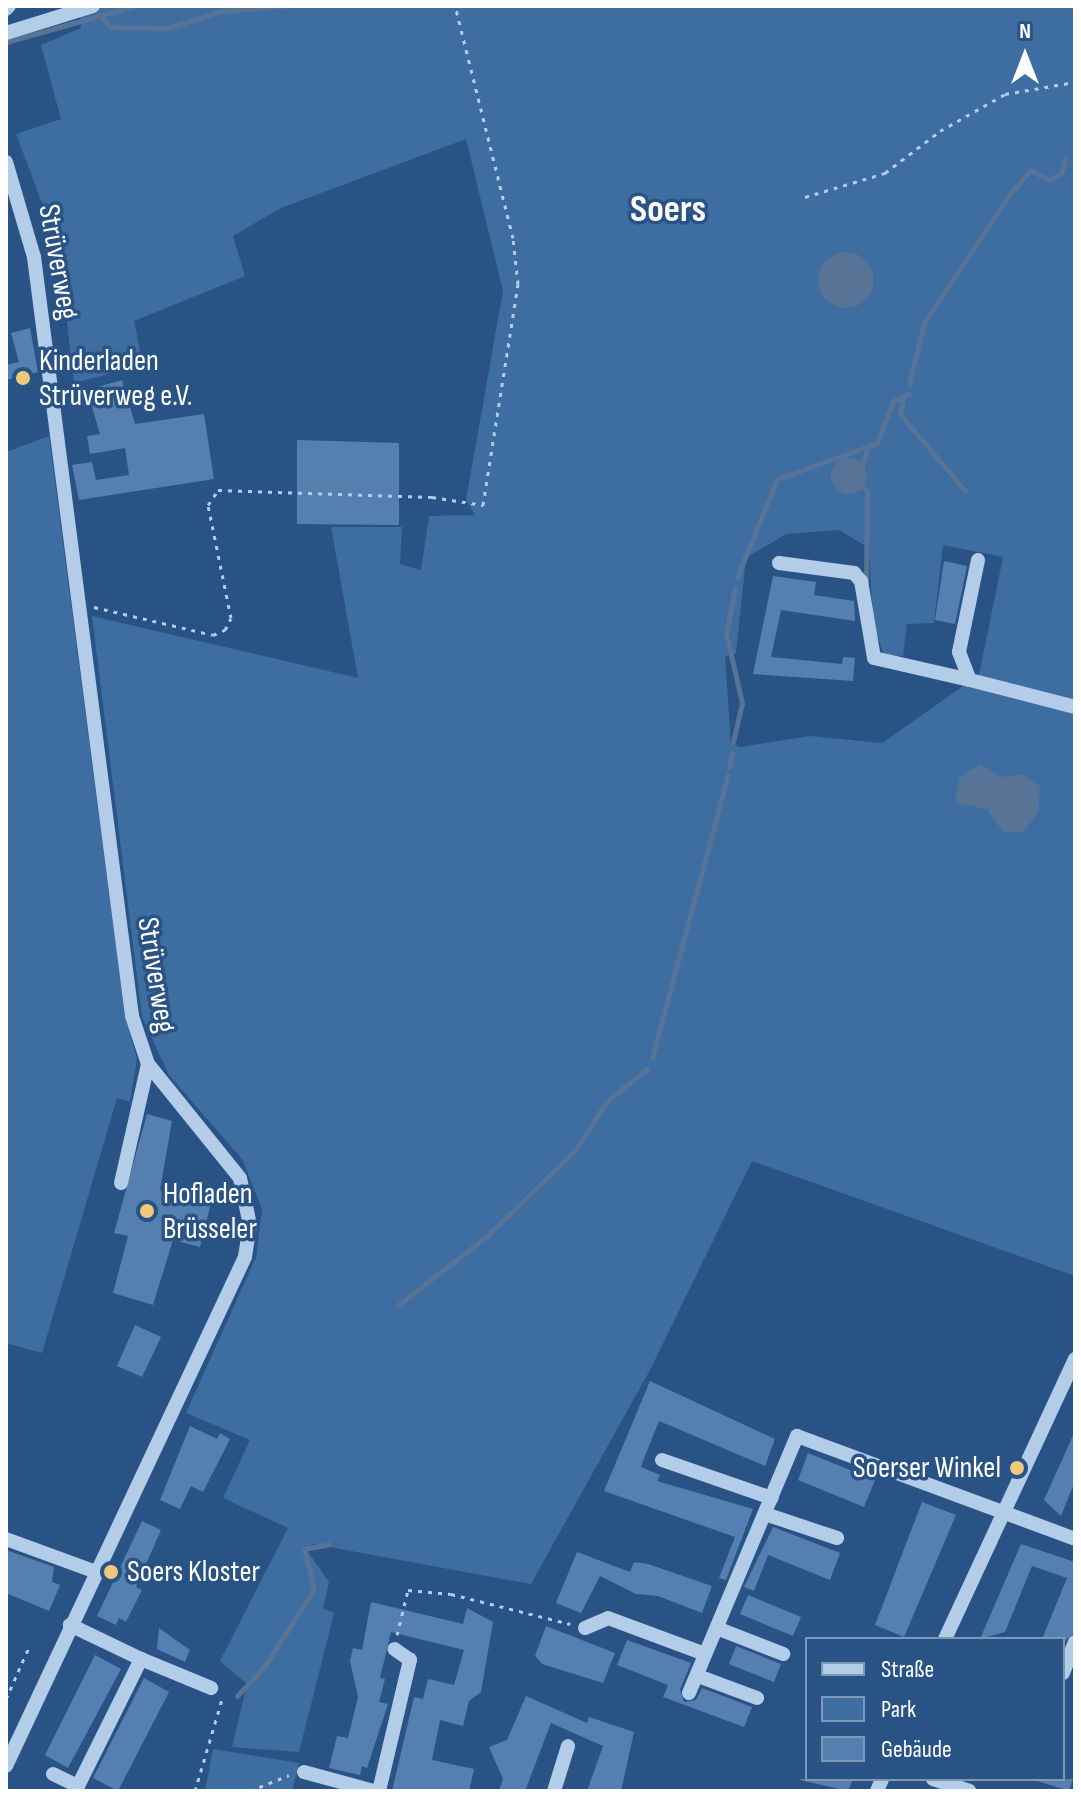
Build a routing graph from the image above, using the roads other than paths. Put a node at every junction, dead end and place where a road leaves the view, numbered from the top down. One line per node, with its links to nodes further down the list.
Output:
1 (93, 6): 2 (street)
2 (6, 33)
3 (6, 162): 8 (street, Strüverweg)
4 (978, 560): 6 (street)
5 (779, 563): 6 (street)
6 (970, 680): 7 (street)
7 (1075, 707)
8 (148, 1064): 9 (street); 18 (street, Strüverweg)
9 (121, 1183)
10 (1075, 1359): 13 (street)
11 (662, 1460): 12 (street)
12 (772, 1498): 13 (street); 14 (street)
13 (1004, 1512): 17 (street); 22 (street)
14 (765, 1514): 15 (street); 21 (street)
15 (837, 1538)
16 (6, 1539): 18 (street)
17 (1075, 1539)
18 (96, 1572): 19 (street, Strüverweg)
19 (70, 1625): 27 (street); 34 (street, Strüverweg)
20 (585, 1628): 25 (street)
21 (719, 1629): 25 (street); 26 (street)
22 (946, 1637)
23 (1075, 1642): 28 (street)
24 (394, 1649): 38 (street)
25 (705, 1654): 29 (street)
26 (783, 1654)
27 (141, 1659): 30 (street); 36 (street)
28 (1065, 1668)
29 (698, 1676): 31 (street); 32 (street)
30 (211, 1688)
31 (689, 1693)
32 (757, 1698)
33 (568, 1746): 39 (street)
34 (6, 1766)
35 (304, 1772): 38 (street)
36 (53, 1774)
37 (939, 1781): 40 (street)
38 (377, 1791)
39 (554, 1791)
40 (969, 1791)

